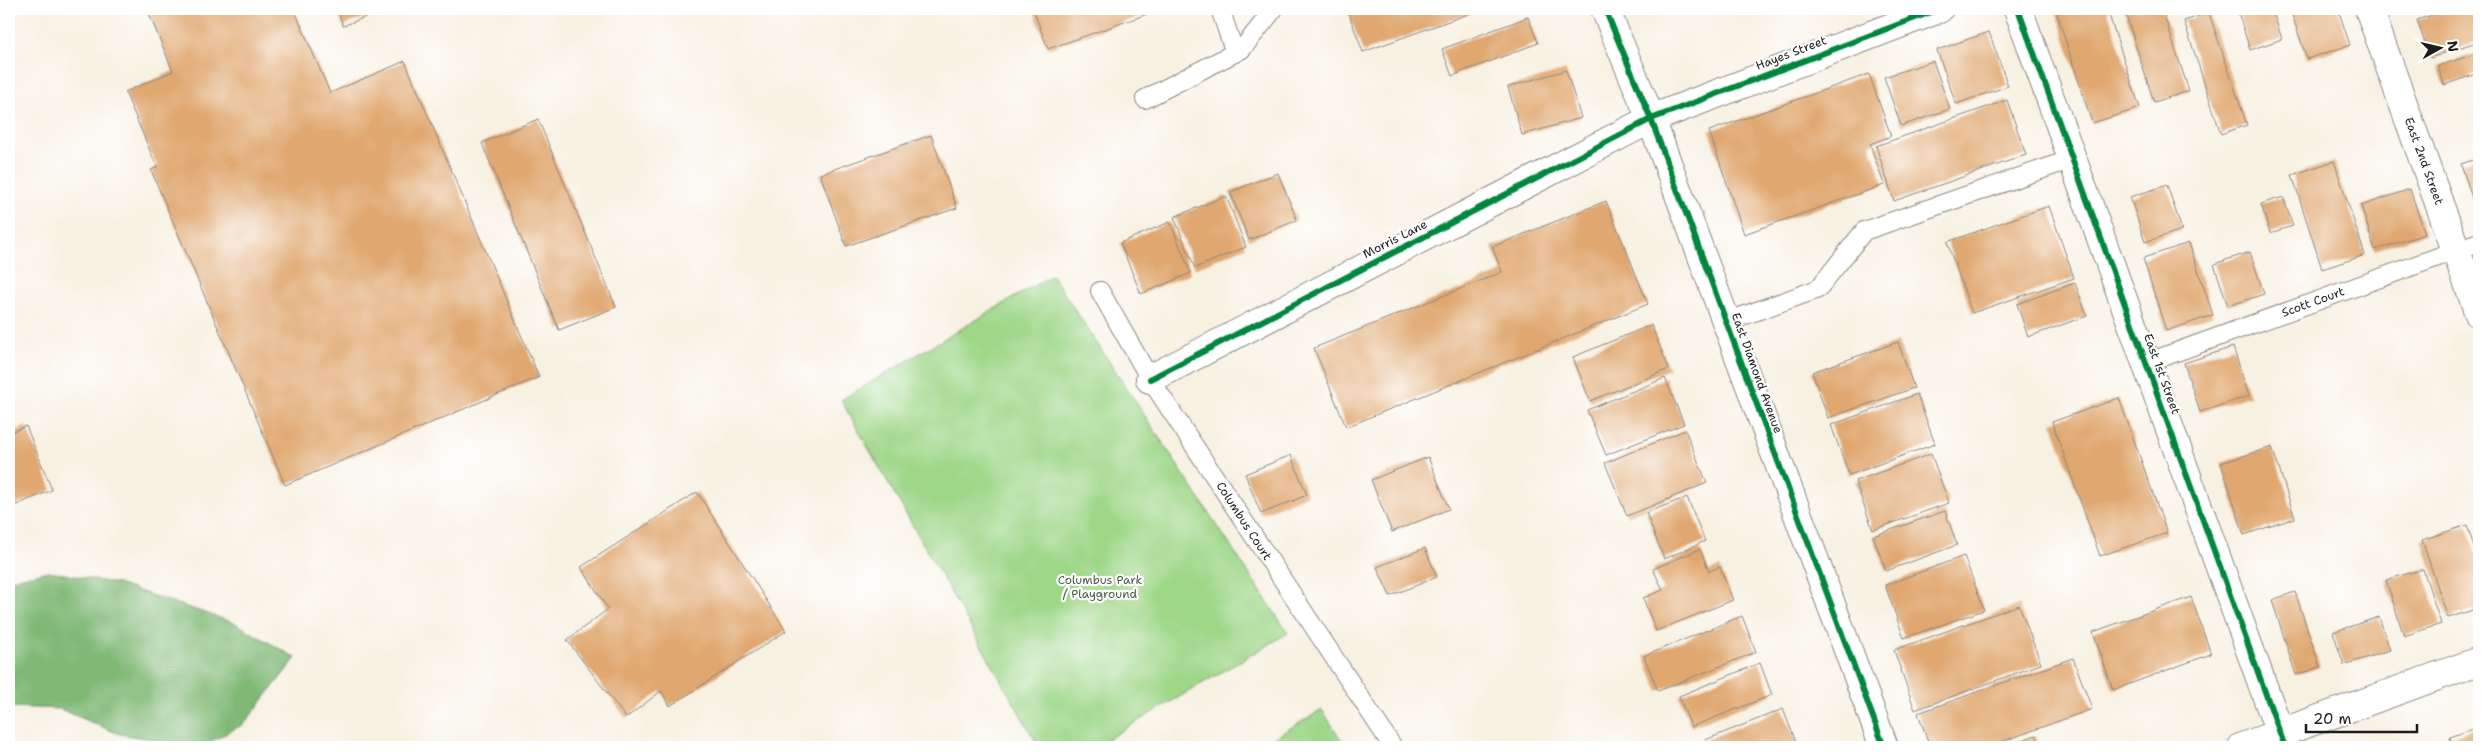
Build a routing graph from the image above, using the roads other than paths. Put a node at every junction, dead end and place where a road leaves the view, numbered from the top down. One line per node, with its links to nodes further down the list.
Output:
1 (1220, 9): 7 (lane)
2 (1274, 9): 7 (lane)
3 (1605, 9): 9 (street, East Diamond Avenue)
4 (1939, 9): 9 (street, Hayes Street)
5 (2018, 9): 10 (street, East 1st Street)
6 (2369, 9): 11 (street, East 2nd Street)
7 (1235, 53): 8 (lane)
8 (1145, 99)
9 (1651, 119): 14 (street, East Diamond Avenue); 16 (street, Morris Lane)
10 (2072, 159): 14 (lane); 15 (street, East 1st Street)
11 (2468, 246): 13 (street, East 2nd Street); 15 (lane, Scott Court)
12 (1100, 291): 16 (lane, Columbus Court)
13 (2479, 314)
14 (1726, 322): 20 (street, East Diamond Avenue)
15 (2146, 363): 18 (street, East 1st Street)
16 (1150, 379): 19 (lane, Columbus Court)
17 (2479, 661): 18 (street)
18 (2283, 740): 21 (street)
19 (1393, 747)
20 (1884, 747)
21 (2242, 747)

